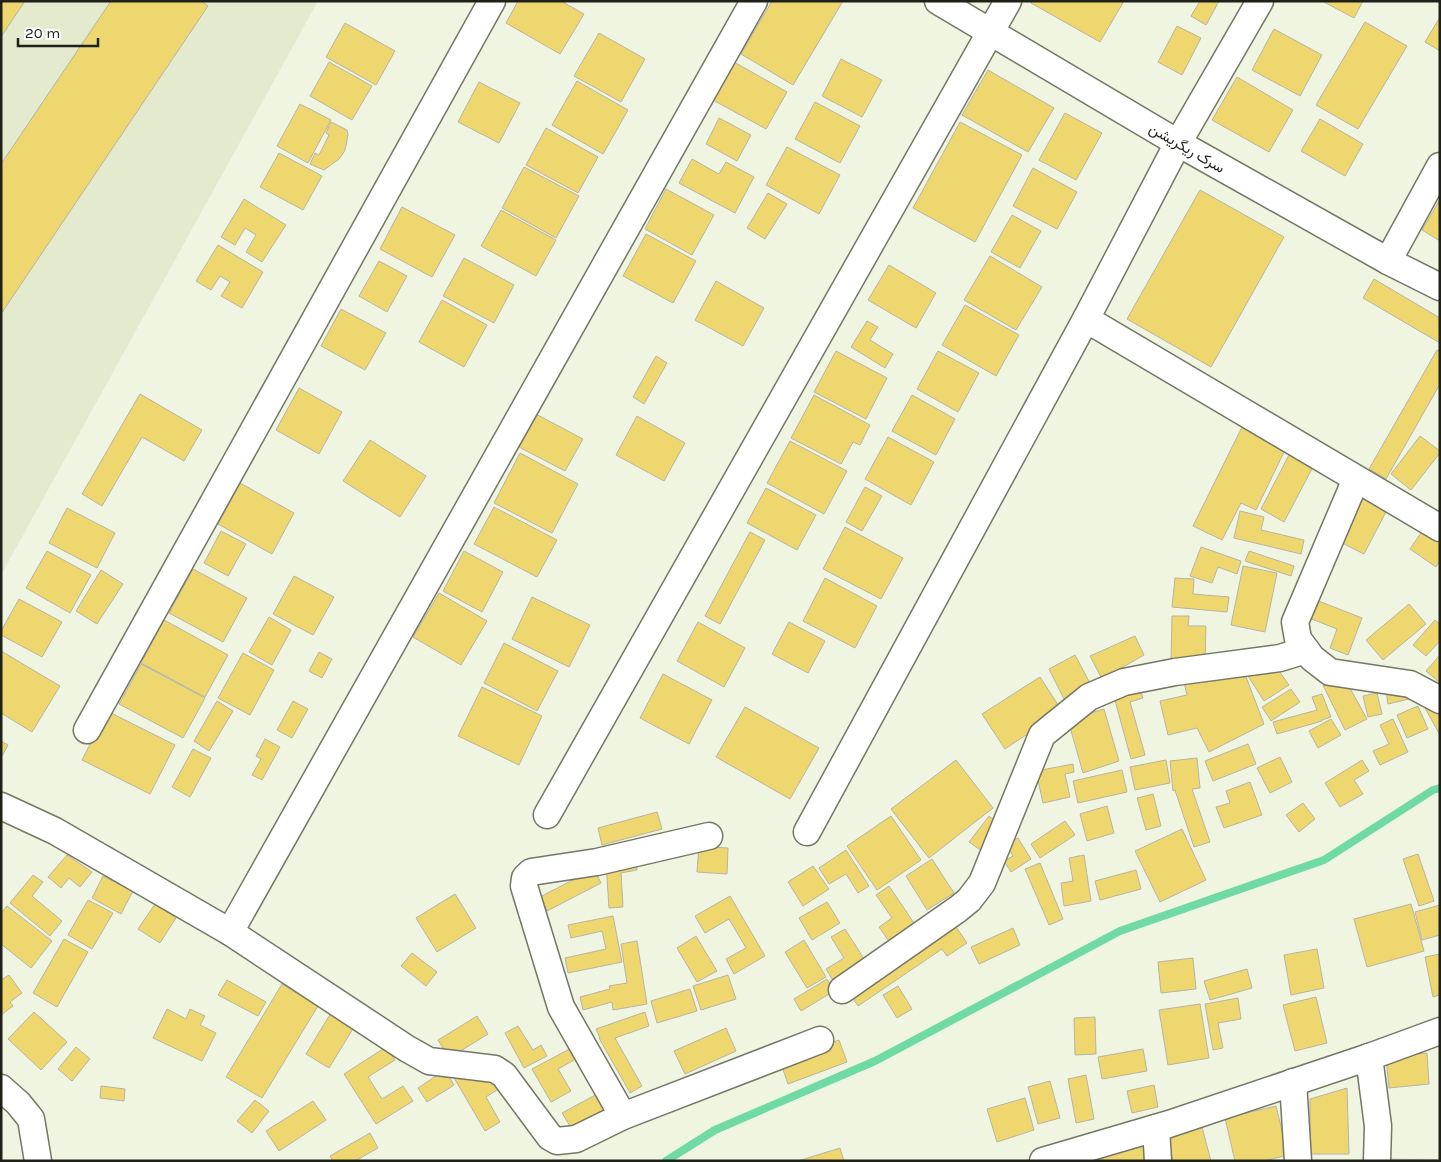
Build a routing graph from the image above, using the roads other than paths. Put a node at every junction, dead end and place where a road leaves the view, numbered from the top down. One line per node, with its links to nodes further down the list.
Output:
1 (492, 1): 16 (street)
2 (754, 1): 21 (street)
3 (938, 1): 6 (street, سرک ریگریشن)
4 (1008, 1): 6 (street)
5 (1260, 1): 7 (street)
6 (990, 33): 7 (street, سرک ریگریشن); 18 (street)
7 (1178, 143): 9 (street, سرک ریگریشن); 11 (street)
8 (1440, 166): 9 (street)
9 (1388, 261): 10 (street, سرک ریگریشن)
10 (1440, 288)
11 (1086, 319): 12 (street); 19 (street)
12 (1356, 479): 13 (street); 14 (street)
13 (1440, 528)
14 (1306, 650): 15 (street); 22 (street)
15 (1440, 700)
16 (87, 730)
17 (1, 806): 21 (street)
18 (547, 815)
19 (807, 832)
20 (709, 836): 28 (street)
21 (230, 932): 28 (street)
22 (842, 990)
23 (1440, 1031): 25 (street)
24 (820, 1040): 28 (street)
25 (1369, 1057): 26 (street); 34 (street)
26 (1293, 1082): 29 (street); 33 (street)
27 (1, 1088): 30 (street)
28 (623, 1116)
29 (1156, 1128): 31 (street); 32 (street)
30 (38, 1161)
31 (1043, 1161)
32 (1158, 1161)
33 (1298, 1161)
34 (1377, 1161)

